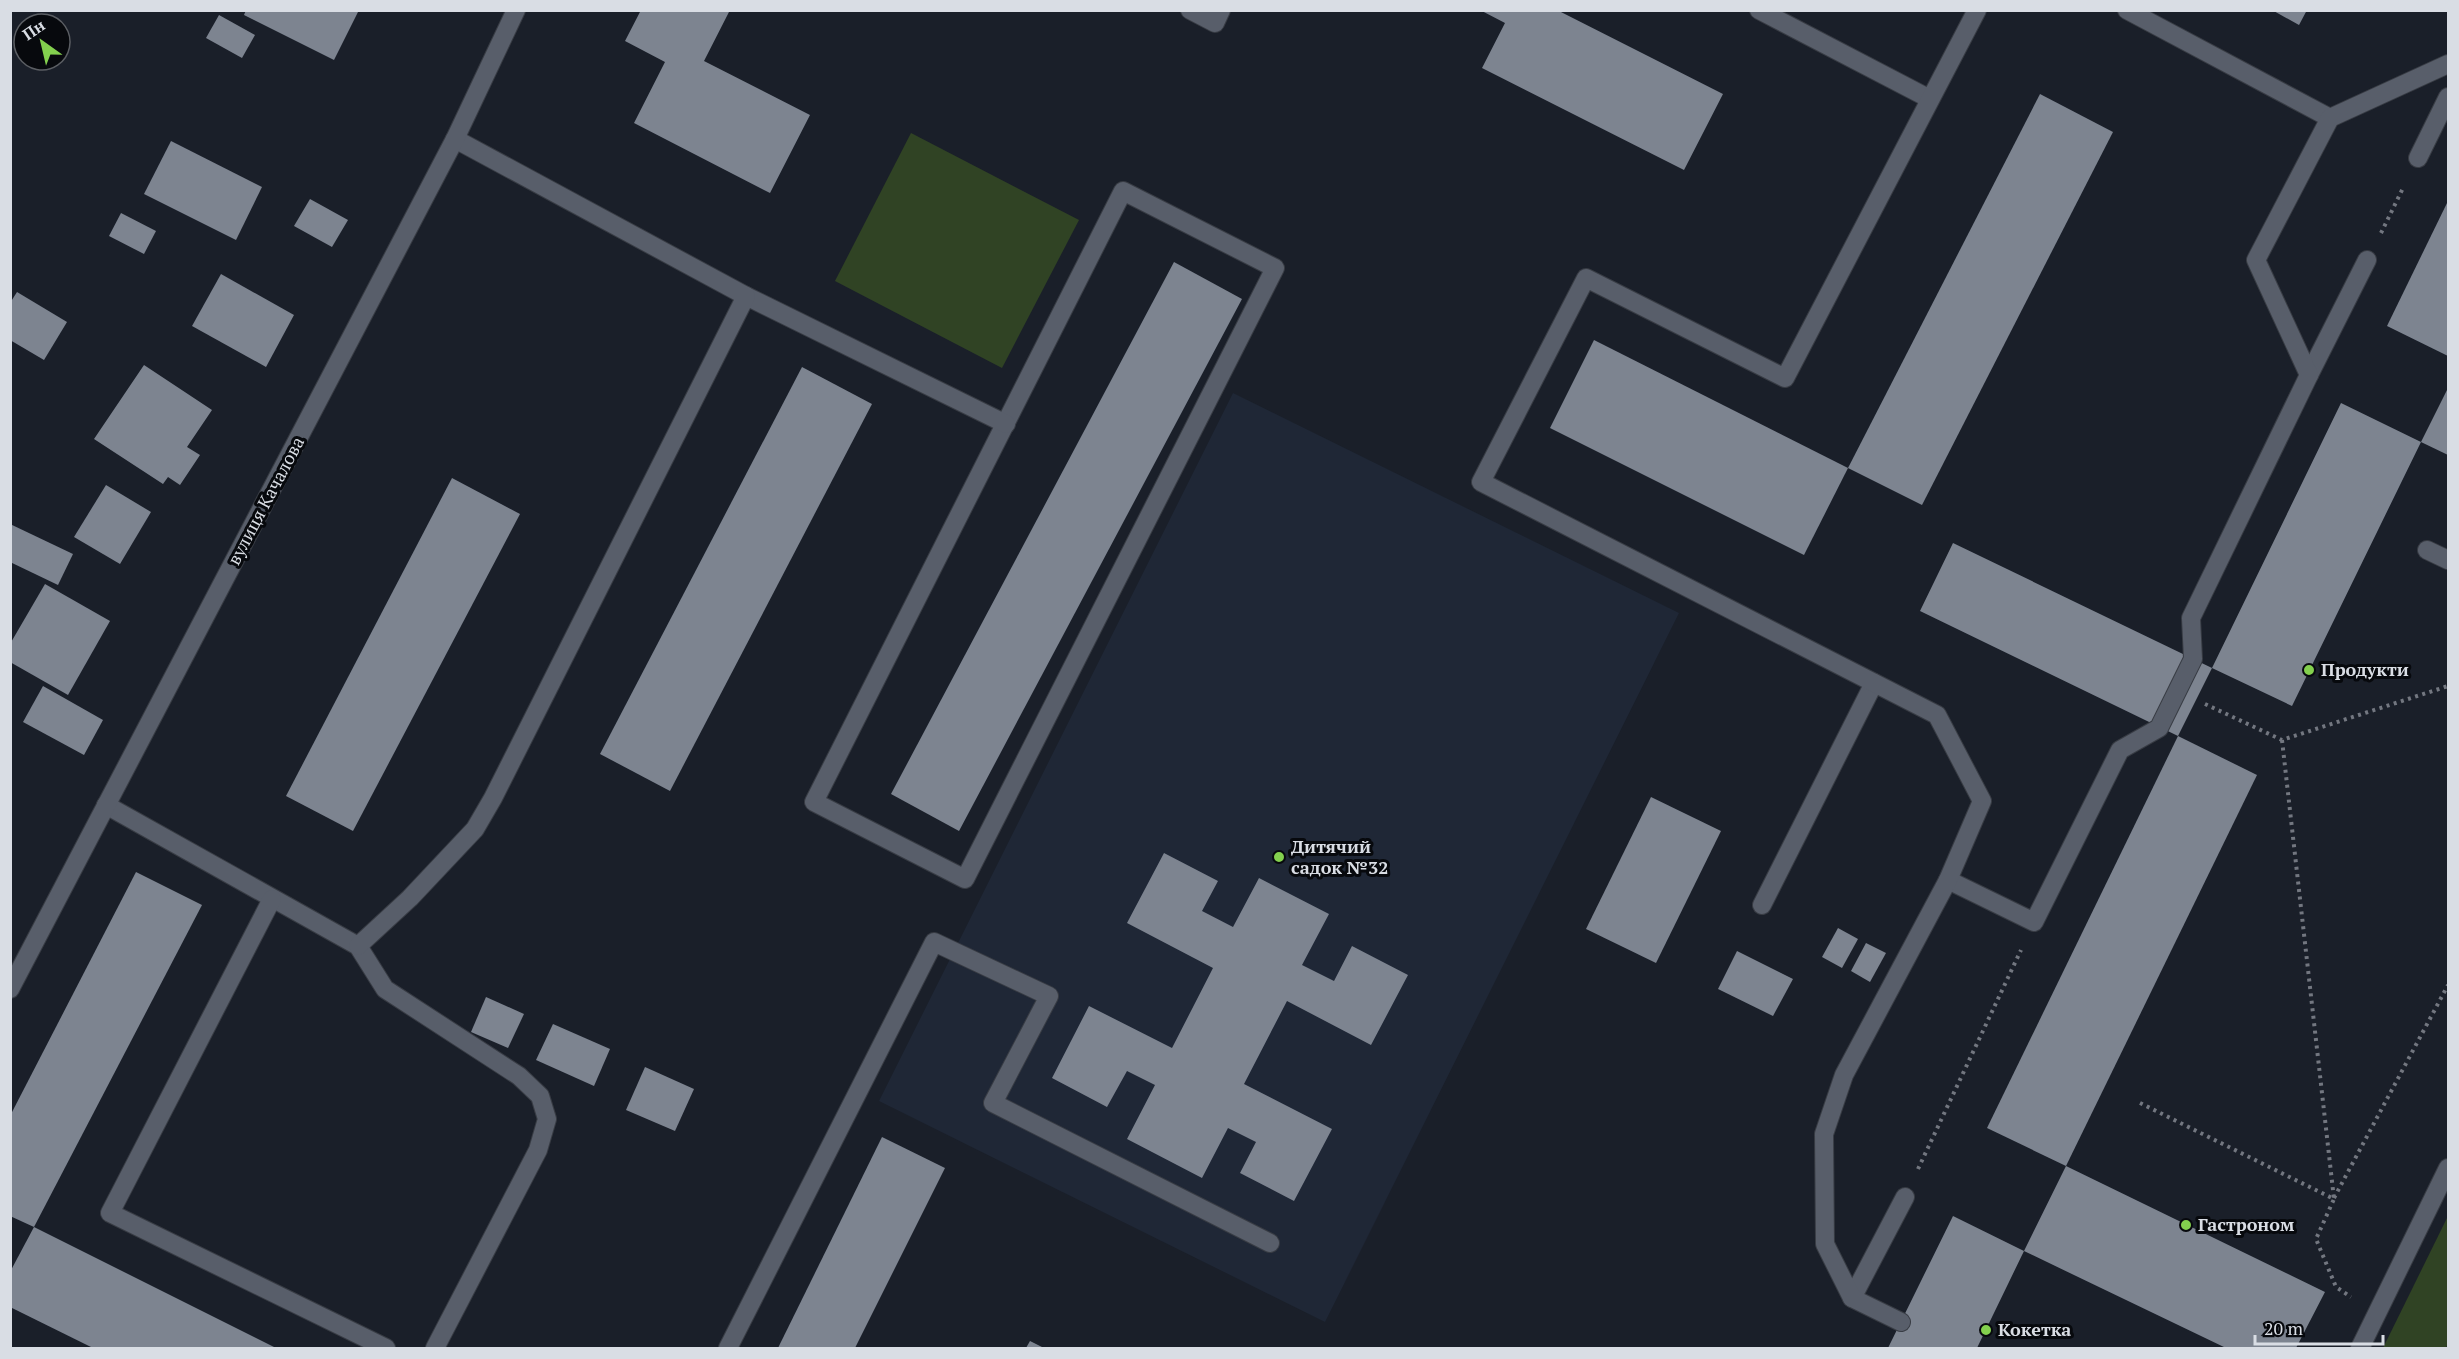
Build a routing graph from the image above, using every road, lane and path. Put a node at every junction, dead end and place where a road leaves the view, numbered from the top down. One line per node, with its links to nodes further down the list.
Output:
1 (516, 10): 11 (street, вулиця Качалова)
2 (1190, 10): 3 (street)
3 (1221, 10)
4 (1759, 10): 9 (street)
5 (1977, 10): 9 (street)
6 (2127, 10): 10 (street)
7 (2448, 64): 10 (street)
8 (2448, 97): 12 (street)
9 (1930, 99): 19 (street)
10 (2330, 118): 15 (street)
11 (455, 139): 14 (street); 23 (street, вулиця Качалова)
12 (2418, 158): 13 (path)
13 (2367, 260): 15 (street)
14 (746, 296): 16 (street); 28 (street)
15 (2309, 375): 21 (street)
16 (1006, 424): 16 (street)
17 (2427, 550): 18 (street)
18 (2448, 560)
19 (1874, 683): 24 (street); 26 (street)
20 (2448, 686): 22 (path)
21 (2177, 691): 22 (path); 27 (street)
22 (2282, 740): 34 (path)
23 (106, 805): 25 (street); 30 (street, вулиця Качалова)
24 (1948, 880): 27 (street); 36 (street)
25 (272, 899): 28 (street); 39 (street)
26 (1762, 905)
27 (2034, 922): 33 (path)
28 (358, 946): 40 (street)
29 (2448, 985): 34 (path)
30 (10, 989)
31 (2140, 1103): 34 (path)
32 (2448, 1168): 37 (street)
33 (1905, 1197): 36 (street)
34 (2334, 1199): 37 (path)
35 (1269, 1243): 41 (street)
36 (1852, 1298): 38 (street)
37 (2378, 1312): 42 (street)
38 (1901, 1322)
39 (386, 1348)
40 (435, 1348)
41 (728, 1348)
42 (2360, 1348)

